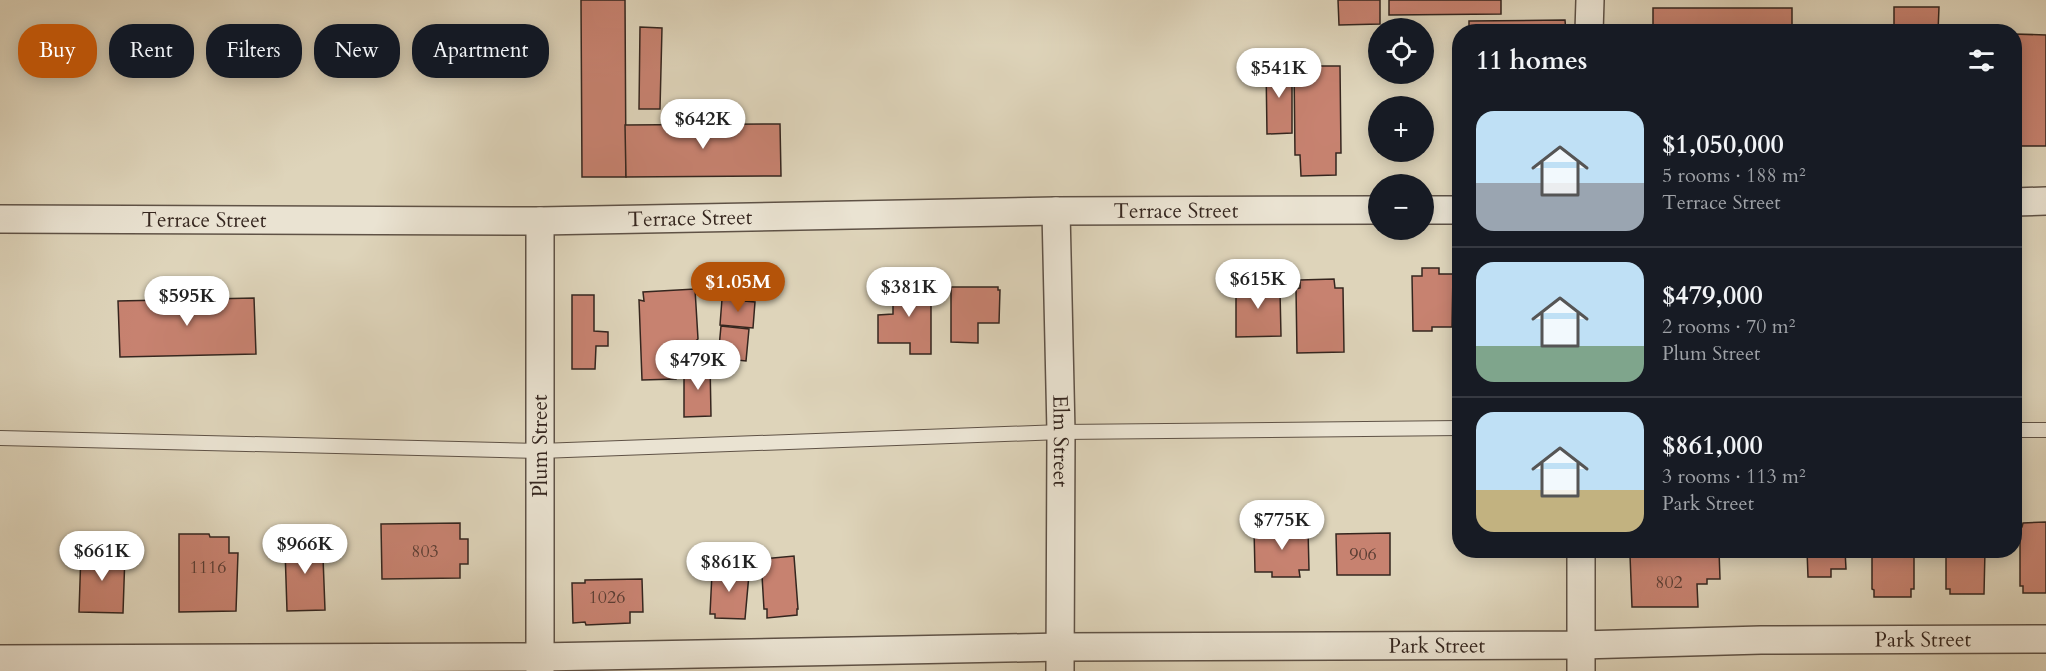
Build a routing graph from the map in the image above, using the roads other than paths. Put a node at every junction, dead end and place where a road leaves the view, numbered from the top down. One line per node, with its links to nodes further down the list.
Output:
1 (1590, 0): 2 (street)
2 (1589, 24)
3 (2046, 201): 4 (street)
4 (2022, 202)
5 (1368, 210): 8 (street, Terrace Street)
6 (1434, 210): 7 (street)
7 (1452, 210)
8 (1056, 211): 10 (street, Terrace Street); 14 (street, Elm Street)
9 (0, 219): 10 (street, Terrace Street)
10 (540, 221): 16 (street, Plum Street)
11 (1452, 428): 14 (lane)
12 (2022, 430): 13 (lane)
13 (2046, 430)
14 (1061, 432): 16 (lane); 21 (street, Elm Street)
15 (0, 438): 16 (lane)
16 (540, 451): 22 (street, Plum Street)
17 (1581, 558): 19 (street)
18 (2046, 639): 19 (street, Park Street)
19 (1581, 658): 21 (street, Park Street)
20 (0, 659): 22 (street, Park Street); 23 (street)
21 (1061, 659): 22 (street, Park Street)
22 (540, 664)
23 (0, 671)

